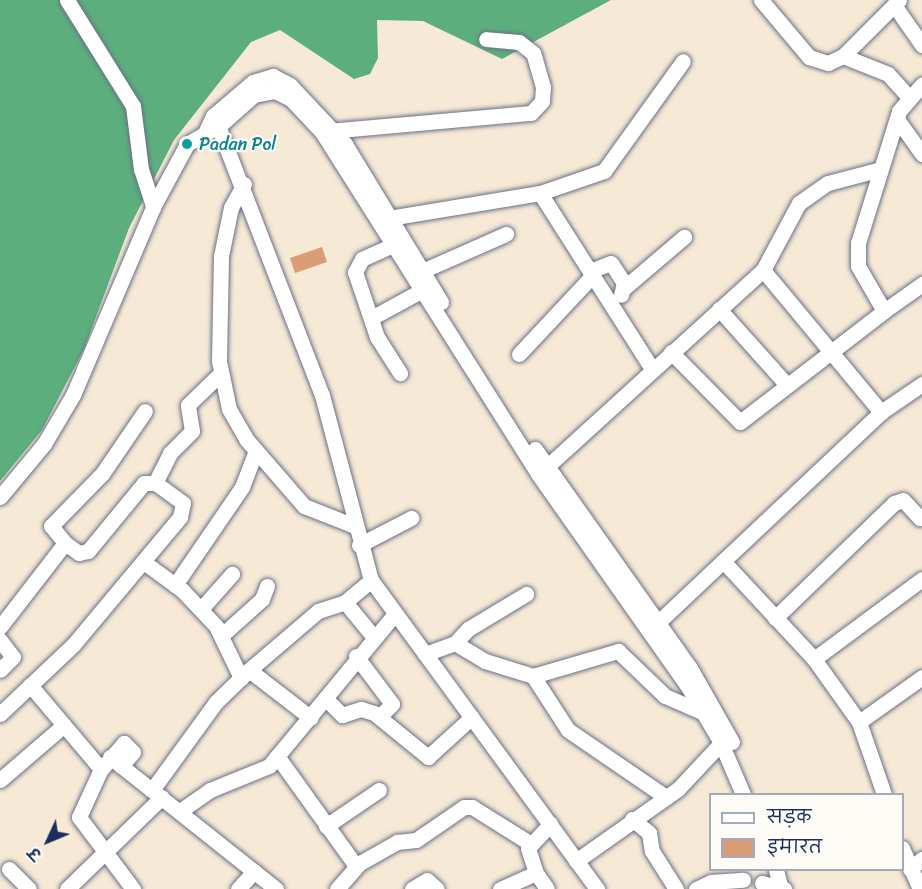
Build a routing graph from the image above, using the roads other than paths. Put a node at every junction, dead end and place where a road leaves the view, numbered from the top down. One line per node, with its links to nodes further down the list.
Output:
1 (68, 0): 17 (street)
2 (761, 0): 6 (street)
3 (897, 2): 5 (street); 6 (street)
4 (486, 39): 12 (street)
5 (922, 45)
6 (843, 56): 9 (street)
7 (683, 61): 16 (street)
8 (922, 86): 9 (street)
9 (909, 97): 10 (street)
10 (897, 119): 13 (street); 14 (street)
11 (217, 120): 12 (street); 15 (street); 17 (street)
12 (328, 131): 18 (street); 21 (street)
13 (922, 154)
14 (877, 170): 22 (street); 30 (street)
15 (244, 184): 37 (street); 48 (street)
16 (540, 193): 18 (street); 24 (street)
17 (153, 207): 45 (street)
18 (389, 218): 23 (street)
19 (506, 234): 23 (street)
20 (684, 237): 26 (street)
21 (393, 245): 27 (street); 31 (street)
22 (763, 270): 29 (street); 32 (street)
23 (422, 271): 27 (street)
24 (591, 274): 26 (street); 28 (street); 34 (street)
25 (922, 284): 30 (street)
26 (624, 288): 28 (street)
27 (426, 289): 31 (street); 43 (street)
28 (610, 304): 35 (street)
29 (719, 309): 33 (street); 39 (street)
30 (884, 311): 32 (street)
31 (373, 316): 36 (street)
32 (828, 350): 39 (street); 41 (street)
33 (671, 352): 35 (street); 39 (street)
34 (519, 354)
35 (652, 369): 43 (street)
36 (400, 373)
37 (220, 374): 42 (street); 44 (street)
38 (922, 384): 41 (street)
39 (787, 385)
40 (145, 411): 49 (street)
41 (881, 412): 51 (street)
42 (256, 451): 48 (street); 56 (street)
43 (542, 471): 64 (street)
44 (155, 483): 49 (street); 52 (street)
45 (0, 496)
46 (411, 518): 50 (street)
47 (920, 518): 62 (street)
48 (352, 525): 50 (street)
49 (65, 543): 63 (street)
50 (359, 545): 55 (street)
51 (723, 561): 62 (street); 64 (street)
52 (145, 563): 56 (street); 76 (street)
53 (232, 574): 60 (street)
54 (922, 579): 71 (street)
55 (371, 580): 59 (street); 61 (street)
56 (176, 585): 60 (street)
57 (267, 586): 66 (street)
58 (526, 594): 68 (street)
59 (345, 602): 65 (street); 73 (street)
60 (201, 609): 66 (street)
61 (394, 615): 65 (street); 69 (street)
62 (775, 618): 71 (street)
63 (0, 627)
64 (652, 628): 78 (street); 91 (street)
65 (372, 634): 70 (street)
66 (222, 635): 73 (street)
67 (0, 640): 72 (street)
68 (455, 643): 69 (street); 74 (street)
69 (425, 654): 82 (street)
70 (356, 657): 77 (street); 81 (street)
71 (814, 659): 83 (street)
72 (0, 670)
73 (245, 674): 80 (street); 93 (street)
74 (533, 676): 78 (street); 94 (street)
75 (922, 677): 83 (street)
76 (30, 686): 79 (street); 84 (street)
77 (326, 699): 80 (street); 81 (street)
78 (704, 713): 85 (street)
79 (0, 714)
80 (311, 717): 86 (street)
81 (379, 717): 82 (street)
82 (472, 717): 97 (street)
83 (859, 722): 92 (street)
84 (64, 725): 87 (street); 88 (street)
85 (722, 743): 90 (street); 94 (street)
86 (277, 756): 95 (street); 98 (street)
87 (111, 764): 93 (street); 101 (street)
88 (0, 780)
89 (379, 790): 98 (street)
90 (742, 793)
91 (752, 793)
92 (883, 793)
93 (157, 794): 95 (street); 101 (street)
94 (666, 797): 96 (street)
95 (180, 811): 107 (street)
96 (632, 819): 103 (street); 124 (street)
97 (550, 824): 99 (street); 103 (street)
98 (326, 826): 104 (street)
99 (531, 844): 104 (street); 109 (street)
100 (904, 851): 106 (street)
101 (104, 854): 114 (street); 115 (street)
102 (922, 859): 106 (street)
103 (576, 861): 123 (street)
104 (356, 866): 118 (street)
105 (9, 868): 113 (street)
106 (910, 869): 126 (street)
107 (254, 871): 116 (street); 117 (street)
108 (776, 871): 112 (street)
109 (536, 873): 121 (street); 122 (street)
110 (744, 880): 125 (street)
111 (762, 881): 112 (street)
112 (782, 888)
113 (29, 889)
114 (67, 889)
115 (133, 889)
116 (238, 889)
117 (276, 889)
118 (336, 889)
119 (412, 889): 120 (street)
120 (437, 889)
121 (500, 889)
122 (547, 889)
123 (597, 889)
124 (676, 889)
125 (696, 889)
126 (920, 889)

